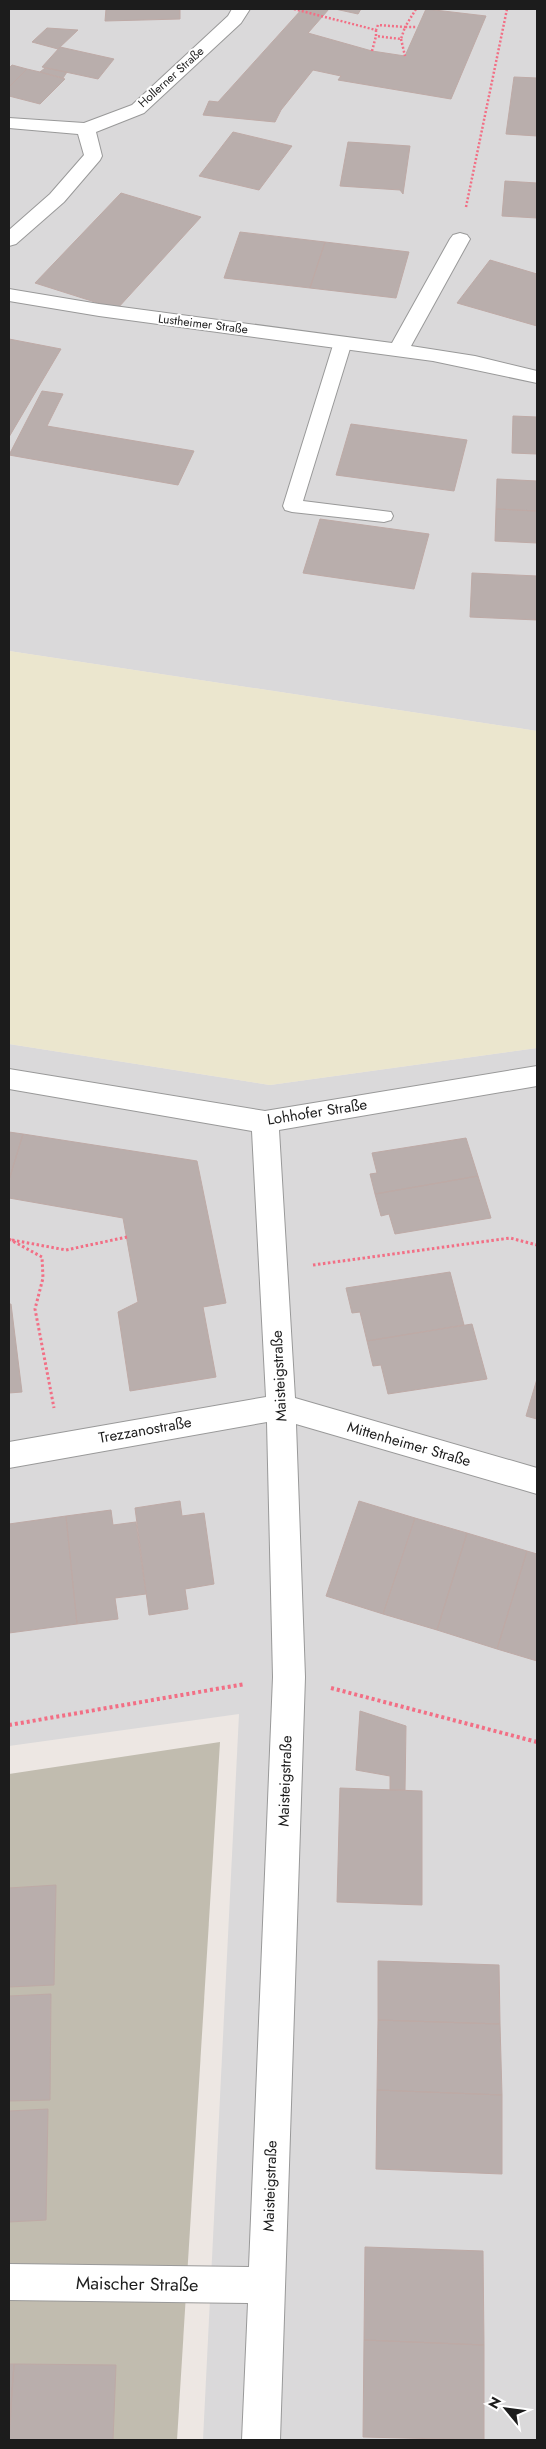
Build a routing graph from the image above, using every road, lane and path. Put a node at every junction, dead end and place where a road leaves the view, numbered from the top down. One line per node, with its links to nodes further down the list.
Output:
1 (241, 9): 13 (street, Hollerner Straße)
2 (294, 9): 7 (path)
3 (416, 9): 5 (path)
4 (507, 9): 14 (path)
5 (405, 27): 6 (path); 7 (path); 9 (path)
6 (417, 27)
7 (376, 30): 8 (path)
8 (376, 36): 9 (path); 10 (path)
9 (401, 39): 11 (path)
10 (372, 52)
11 (405, 56)
12 (9, 123): 13 (street)
13 (86, 129): 15 (street)
14 (460, 239): 18 (street)
15 (9, 240)
16 (9, 295): 17 (street, Lustheimer Straße)
17 (343, 342): 18 (street, Lustheimer Straße); 20 (lane)
18 (398, 350): 19 (street, Lustheimer Straße)
19 (537, 377)
20 (384, 516)
21 (537, 1076): 23 (street, Lohhofer Straße)
22 (9, 1079): 23 (street, Lohhofer Straße)
23 (265, 1122): 28 (street, Maisteigstraße)
24 (126, 1237): 25 (path)
25 (9, 1239): 29 (path)
26 (537, 1245): 27 (path)
27 (359, 1258)
28 (281, 1407): 29 (street, Trezzanostraße); 31 (street, Mittenheimer Straße); 33 (street, Maisteigstraße)
29 (62, 1444): 30 (street, Trezzanostraße)
30 (9, 1455)
31 (537, 1481)
32 (9, 2282): 33 (street, Maischer Straße)
33 (266, 2285): 34 (street, Maisteigstraße)
34 (261, 2440)

